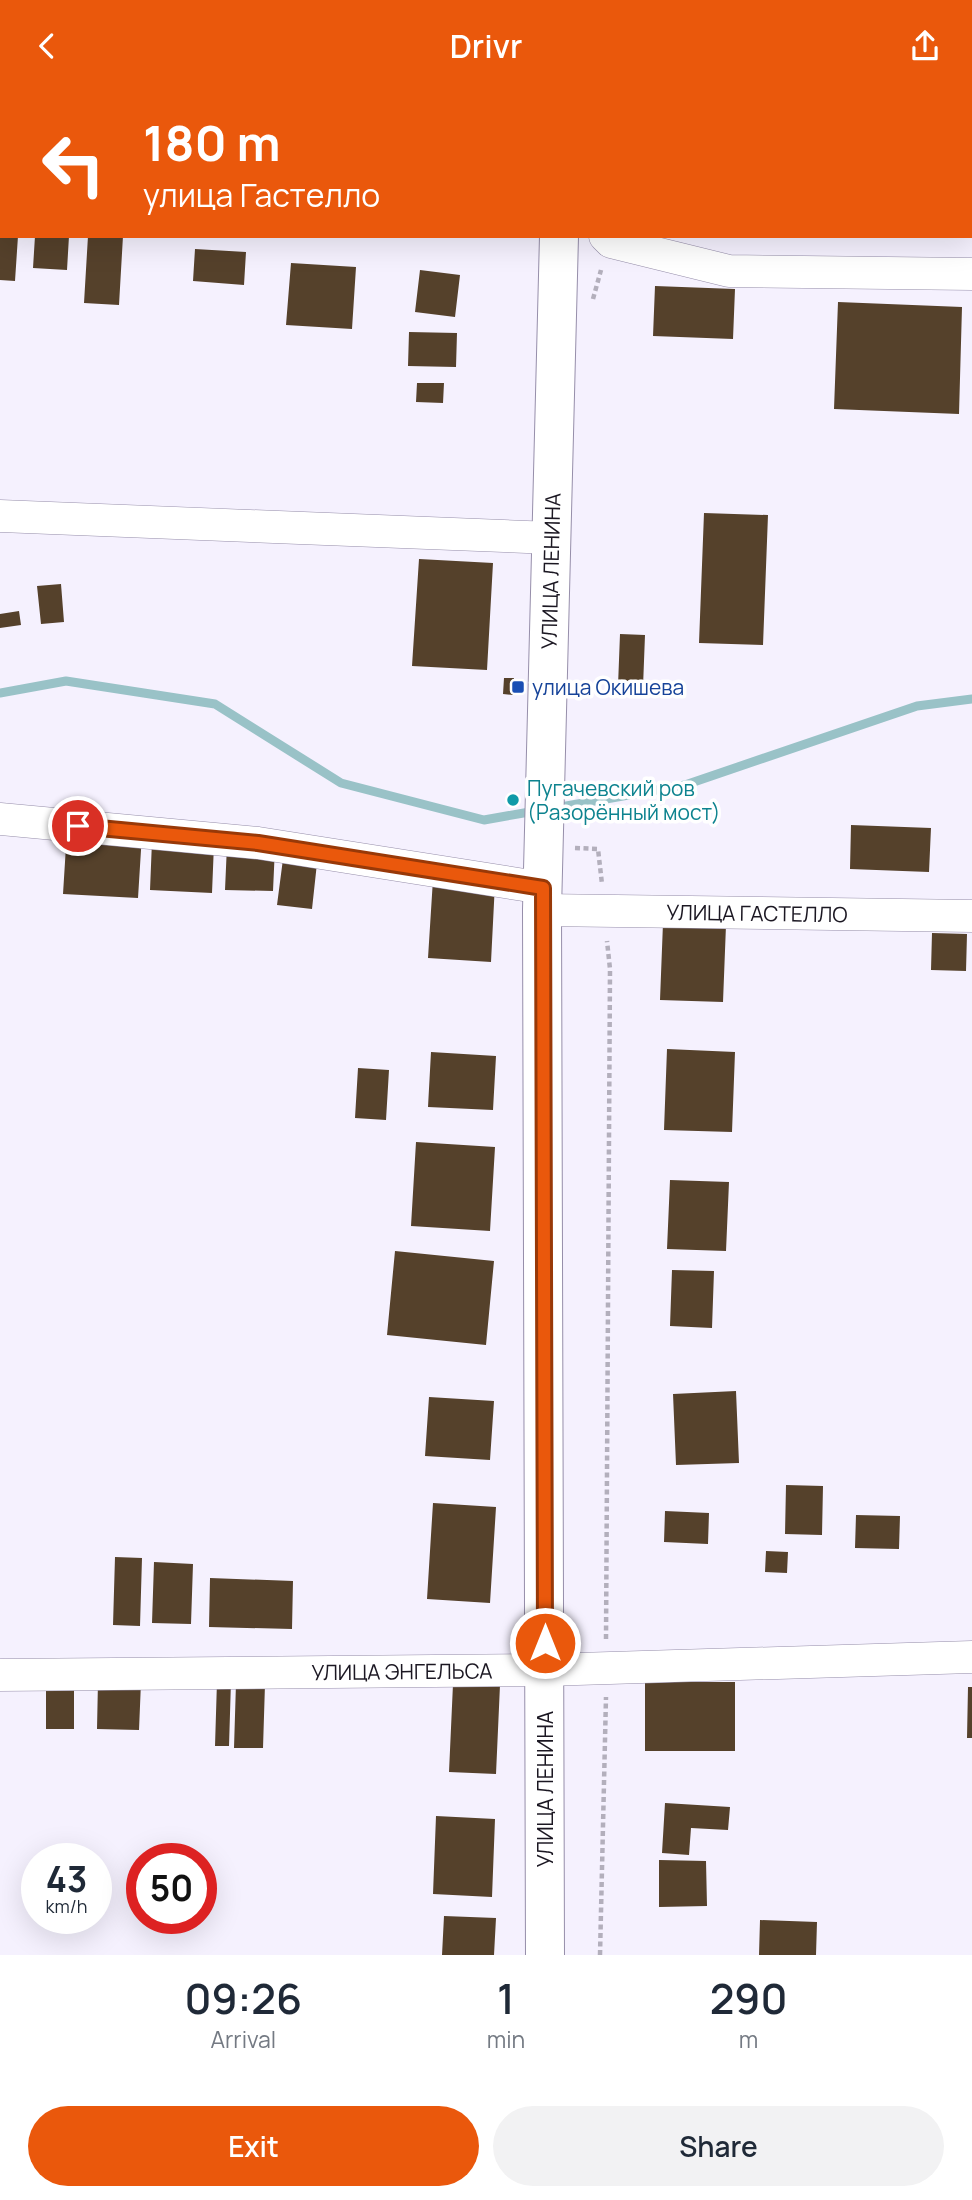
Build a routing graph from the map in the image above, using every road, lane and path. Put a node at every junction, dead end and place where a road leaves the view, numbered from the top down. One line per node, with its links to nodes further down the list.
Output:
1 (559, 238): 6 (main road, УЛИЦА ЛЕНИНА)
2 (608, 239): 3 (street); 4 (path)
3 (972, 274)
4 (590, 310)
5 (0, 516): 6 (street)
6 (552, 538): 9 (main road, УЛИЦА ЛЕНИНА)
7 (0, 818): 9 (street, УЛИЦА ГАСТЕЛЛО)
8 (567, 848): 10 (path)
9 (542, 899): 10 (street, УЛИЦА ГАСТЕЛЛО); 14 (main road, УЛИЦА ЛЕНИНА)
10 (604, 911): 11 (street, УЛИЦА ГАСТЕЛЛО); 13 (path)
11 (972, 916)
12 (972, 1657): 13 (street, УЛИЦА ЭНГЕЛЬСА)
13 (606, 1668): 14 (street, УЛИЦА ЭНГЕЛЬСА); 17 (path)
14 (545, 1670): 15 (street, УЛИЦА ЭНГЕЛЬСА); 16 (main road, УЛИЦА ЛЕНИНА)
15 (0, 1675)
16 (545, 1955)
17 (600, 1955)

